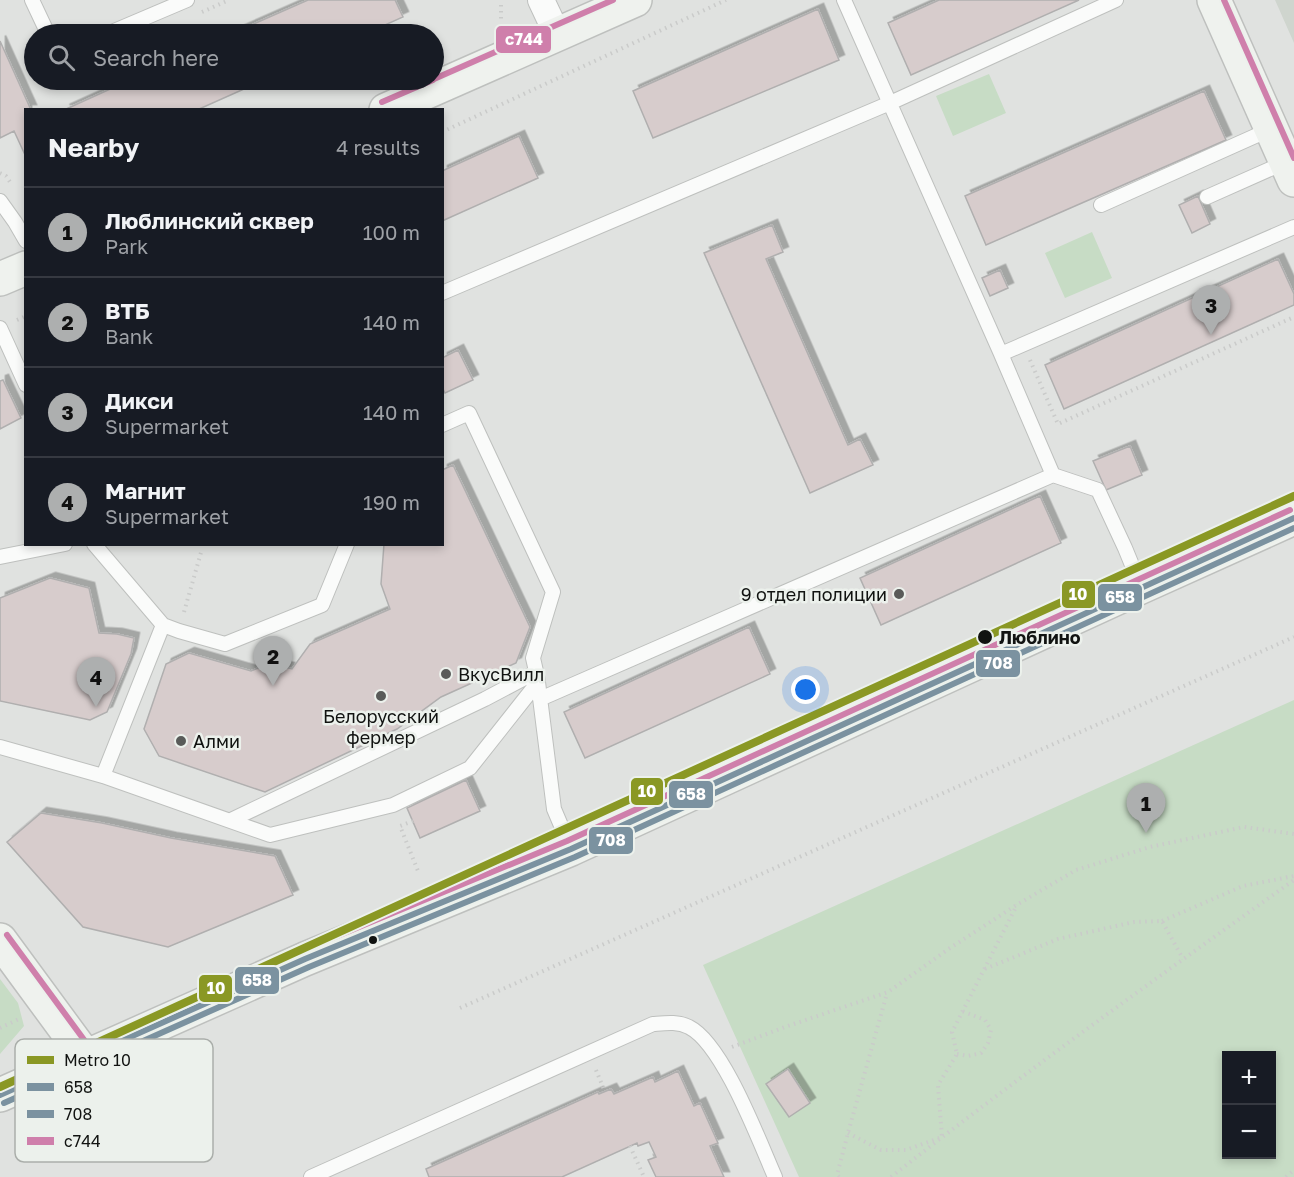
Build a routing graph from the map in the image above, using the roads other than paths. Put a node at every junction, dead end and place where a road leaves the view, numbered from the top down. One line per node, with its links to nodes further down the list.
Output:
1 (32, 0): 8 (lane)
2 (187, 0): 9 (lane)
3 (541, 0): 10 (street)
4 (635, 0): 10 (street)
5 (844, 0): 13 (lane)
6 (1116, 0): 13 (lane)
7 (1214, 0): 15 (street)
8 (43, 24)
9 (131, 24)
10 (556, 34): 11 (street)
11 (444, 84)
12 (431, 90): 14 (street)
13 (890, 103): 22 (lane); 24 (lane)
14 (390, 108)
15 (1271, 129): 16 (street); 19 (lane)
16 (1290, 171): 17 (lane)
17 (1207, 197)
18 (0, 201): 21 (lane)
19 (1101, 205)
20 (1294, 227): 24 (lane)
21 (24, 238)
22 (444, 292)
23 (0, 328): 25 (lane)
24 (1001, 354): 27 (lane)
25 (24, 381)
26 (444, 424): 35 (lane)
27 (1053, 475): 33 (lane); 36 (lane)
28 (1294, 518): 33 (street)
29 (55, 546): 32 (lane)
30 (96, 546): 34 (lane)
31 (346, 546): 34 (lane)
32 (0, 557)
33 (1141, 587): 40 (street)
34 (163, 625): 38 (lane)
35 (537, 677): 36 (lane); 39 (lane); 39 (lane)
36 (540, 699): 40 (lane)
37 (0, 747): 38 (lane)
38 (103, 776): 39 (lane)
39 (231, 820)
40 (571, 849): 43 (street)
41 (0, 940): 42 (street)
42 (73, 1039)
43 (126, 1039)
44 (15, 1088): 45 (street)
45 (0, 1095)
46 (311, 1177): 47 (lane)
47 (775, 1177)

